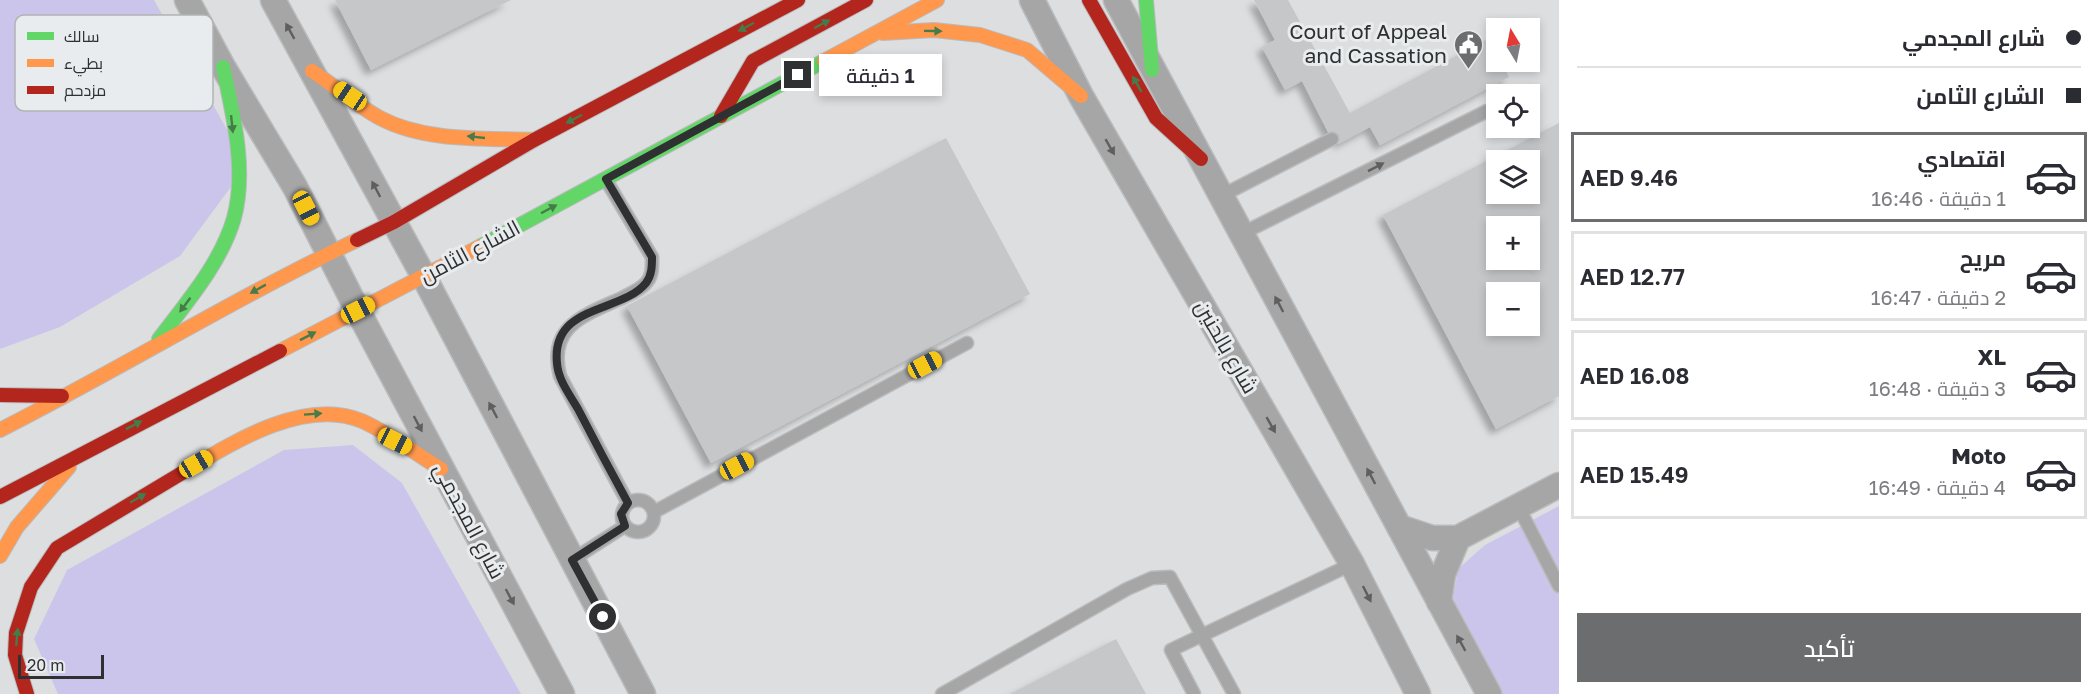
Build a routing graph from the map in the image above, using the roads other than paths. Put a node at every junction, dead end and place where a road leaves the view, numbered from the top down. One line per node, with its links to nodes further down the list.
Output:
1 (187, 0): 10 (street, شارع المجدمي)
2 (273, 0): 15 (street, one-way to 2)
3 (798, 0): 20 (street, one-way to 20)
4 (866, 0): 18 (street, one-way to 4)
5 (937, 0): 11 (street, الشارع الثامن)
6 (1032, 0): 16 (street, شارع بالحنين)
7 (1089, 0): 21 (street, one-way to 7)
8 (1116, 0): 14 (street)
9 (1146, 0): 14 (street)
10 (195, 15)
11 (875, 33): 16 (street, one-way to 16); 18 (street, الشارع الثامن)
12 (213, 48): 13 (street, شارع المجدمي)
13 (223, 67): 26 (street, شارع المجدمي); 30 (street, one-way to 30)
14 (1152, 70): 21 (street)
15 (312, 71): 20 (street, one-way to 15); 24 (street, one-way to 15)
16 (1081, 96): 46 (street, شارع بالحنين, one-way to 46)
17 (1486, 112): 25 (lane, one-way to 17)
18 (721, 116): 22 (street, الشارع الثامن)
19 (1332, 139): 23 (lane)
20 (534, 140): 24 (street)
21 (1201, 159): 23 (street)
22 (606, 179): 27 (street, الشارع الثامن, one-way to 22); 38 (lane)
23 (1221, 196): 25 (street)
24 (394, 222): 26 (street); 27 (street)
25 (1241, 234): 42 (street, one-way to 25)
26 (328, 251): 28 (street, شارع المجدمي); 30 (street, one-way to 30)
27 (424, 277): 28 (street, الشارع الثامن); 45 (street, one-way to 27)
28 (358, 310): 34 (street, الشارع الثامن, one-way to 28); 35 (street, شارع المجدمي, one-way to 35)
29 (967, 343): 40 (lane)
30 (153, 348): 32 (street)
31 (0, 395): 32 (street)
32 (67, 396): 33 (street)
33 (0, 430)
34 (82, 452): 37 (street, الشارع الثامن); 44 (street)
35 (441, 469): 50 (street, one-way to 35); 51 (street, شارع المجدمي, one-way to 51)
36 (1559, 484): 39 (street)
37 (0, 497)
38 (628, 503): 40 (lane); 41 (lane)
39 (1518, 506): 43 (street); 47 (lane)
40 (654, 512): 41 (lane)
41 (625, 526): 45 (lane)
42 (1399, 527): 43 (street); 48 (street)
43 (1458, 538): 48 (street)
44 (0, 556)
45 (572, 560): 52 (street)
46 (1352, 564): 49 (lane); 56 (street, شارع بالحنين, one-way to 56)
47 (1559, 586)
48 (1439, 602): 57 (street, one-way to 48)
49 (1203, 635): 53 (lane); 54 (lane); 55 (lane)
50 (27, 694)
51 (562, 694)
52 (644, 694)
53 (942, 694)
54 (1194, 694)
55 (1234, 694)
56 (1418, 694)
57 (1489, 694)

